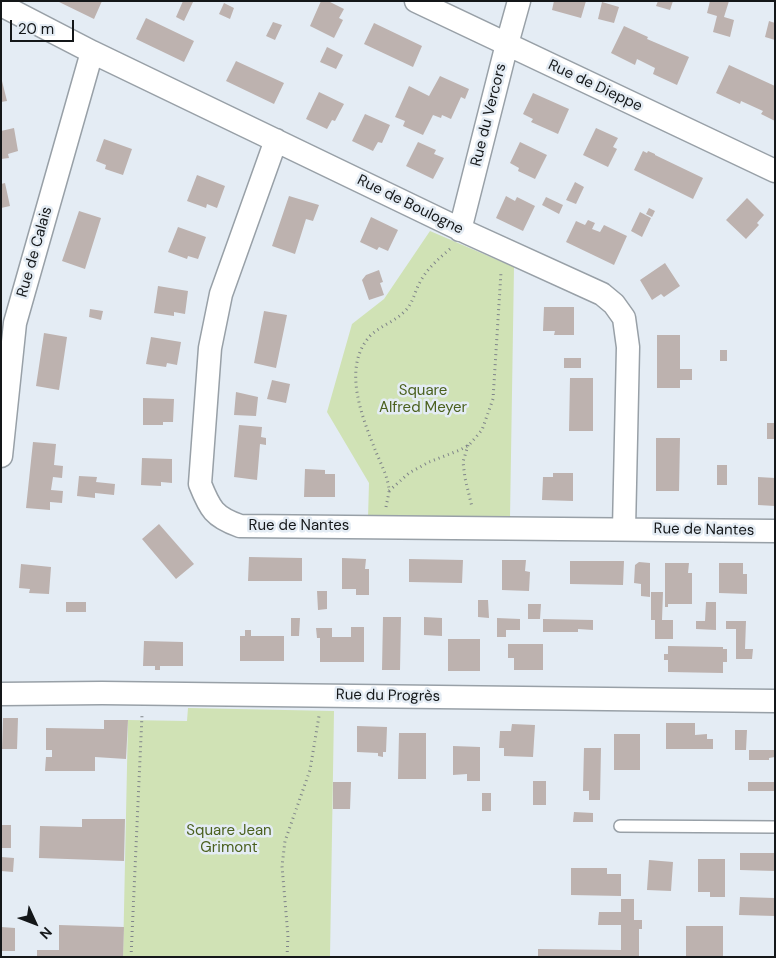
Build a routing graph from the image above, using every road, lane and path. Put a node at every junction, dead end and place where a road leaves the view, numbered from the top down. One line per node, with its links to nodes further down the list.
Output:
1 (416, 1): 4 (street, Rue de Dieppe)
2 (519, 1): 4 (street, Rue du Vercors)
3 (1, 5): 5 (street, Rue de Boulogne)
4 (507, 44): 7 (street, Rue de Dieppe); 8 (street, Rue du Vercors)
5 (92, 52): 6 (street, Rue de Boulogne); 11 (street, Rue de Calais)
6 (276, 140): 8 (street, Rue de Boulogne); 13 (street, Rue de Nantes)
7 (775, 172)
8 (464, 231): 9 (street, Rue de Boulogne); 12 (path)
9 (503, 249): 10 (path); 15 (street, Rue de Boulogne)
10 (469, 444): 12 (path); 14 (path)
11 (1, 456)
12 (389, 491): 13 (path)
13 (382, 527): 14 (street, Rue de Nantes)
14 (478, 528): 15 (street, Rue de Nantes)
15 (624, 529): 16 (street, Rue de Nantes)
16 (775, 531)
17 (1, 694): 18 (street, Rue du Progrès)
18 (144, 694): 19 (street, Rue du Progrès); 23 (path)
19 (323, 696): 20 (street, Rue du Progrès); 24 (path)
20 (775, 700)
21 (620, 826): 22 (lane)
22 (775, 827)
23 (131, 957)
24 (287, 957)

